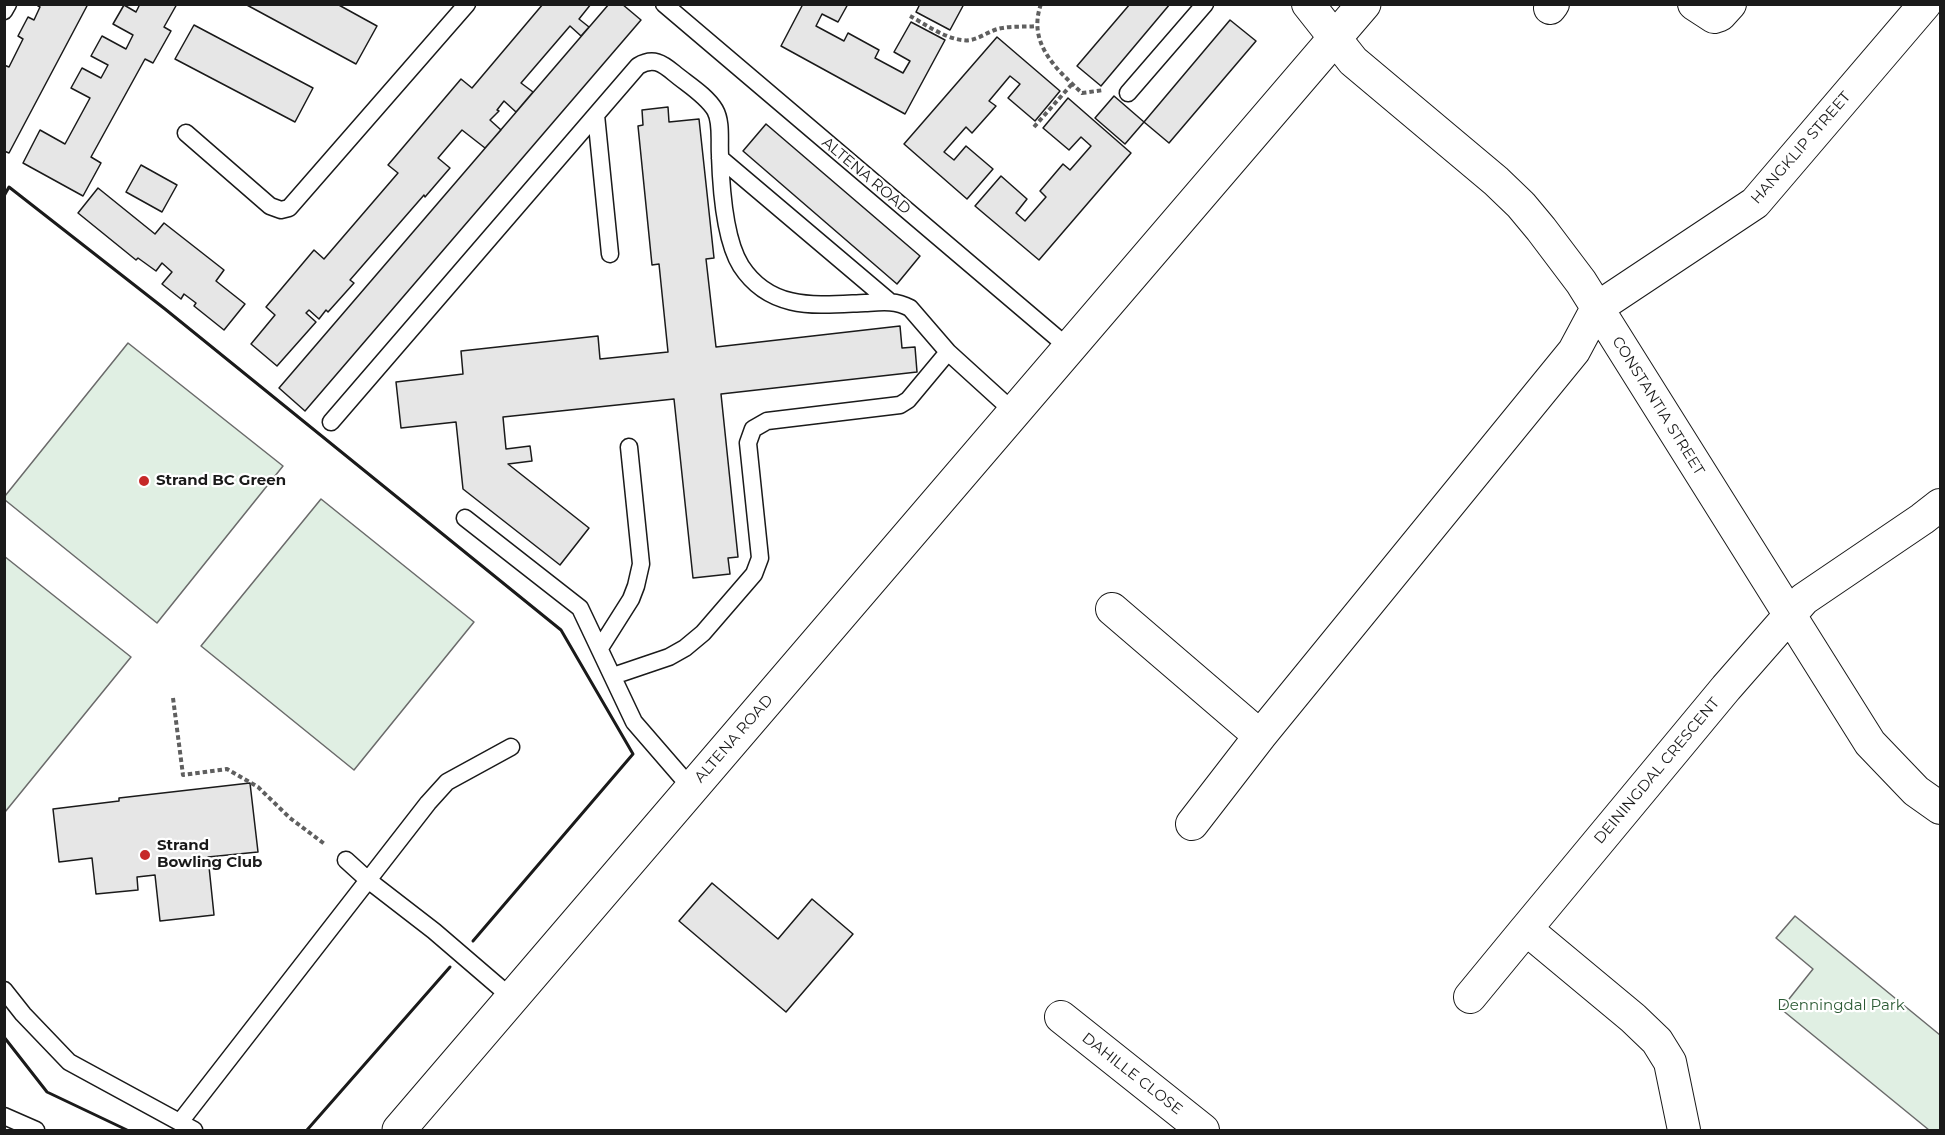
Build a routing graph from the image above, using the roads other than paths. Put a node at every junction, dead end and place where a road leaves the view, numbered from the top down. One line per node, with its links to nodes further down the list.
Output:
1 (8, 4): 10 (lane)
2 (664, 4): 19 (lane, ALTENA ROAD)
3 (1205, 4): 12 (lane)
4 (1308, 4): 11 (street, CONSTANTIA STREET)
5 (1364, 4): 11 (street, ALTENA ROAD)
6 (1694, 4): 7 (street)
7 (1730, 4)
8 (1925, 4): 18 (street, HANGKLIP STREET)
9 (456, 8): 14 (lane)
10 (4, 11)
11 (1335, 38): 18 (street, CONSTANTIA STREET); 19 (street, ALTENA ROAD)
12 (1128, 93)
13 (596, 115): 15 (lane); 16 (lane); 22 (lane)
14 (186, 133)
15 (720, 158): 17 (lane); 17 (lane)
16 (610, 254)
17 (889, 301): 20 (lane)
18 (1597, 308): 27 (street, CONSTANTIA STREET); 30 (street)
19 (1069, 348): 21 (street, ALTENA ROAD)
20 (948, 352): 21 (lane); 29 (lane)
21 (1014, 412): 32 (street, ALTENA ROAD)
22 (331, 422)
23 (629, 447): 28 (lane)
24 (1941, 505): 27 (street, DEININGDAL CRESCENT)
25 (465, 518): 28 (lane)
26 (1112, 609): 30 (street)
27 (1790, 615): 33 (street, CONSTANTIA STREET); 37 (street, DEININGDAL CRESCENT)
28 (600, 648): 29 (lane)
29 (613, 676): 32 (lane)
30 (1260, 736): 34 (street)
31 (510, 747): 36 (lane)
32 (692, 789): 40 (street, ALTENA ROAD)
33 (1941, 808)
34 (1192, 824)
35 (346, 860): 36 (lane)
36 (368, 880): 40 (lane); 43 (lane)
37 (1526, 929): 39 (street, DEININGDAL CRESCENT); 47 (street)
38 (4, 990): 43 (lane)
39 (1470, 997)
40 (512, 998): 45 (street, ALTENA ROAD)
41 (1060, 1017): 46 (street, DAHILLE CLOSE)
42 (4, 1116): 44 (lane)
43 (187, 1126)
44 (36, 1131)
45 (399, 1131)
46 (1203, 1131)
47 (1684, 1131)

